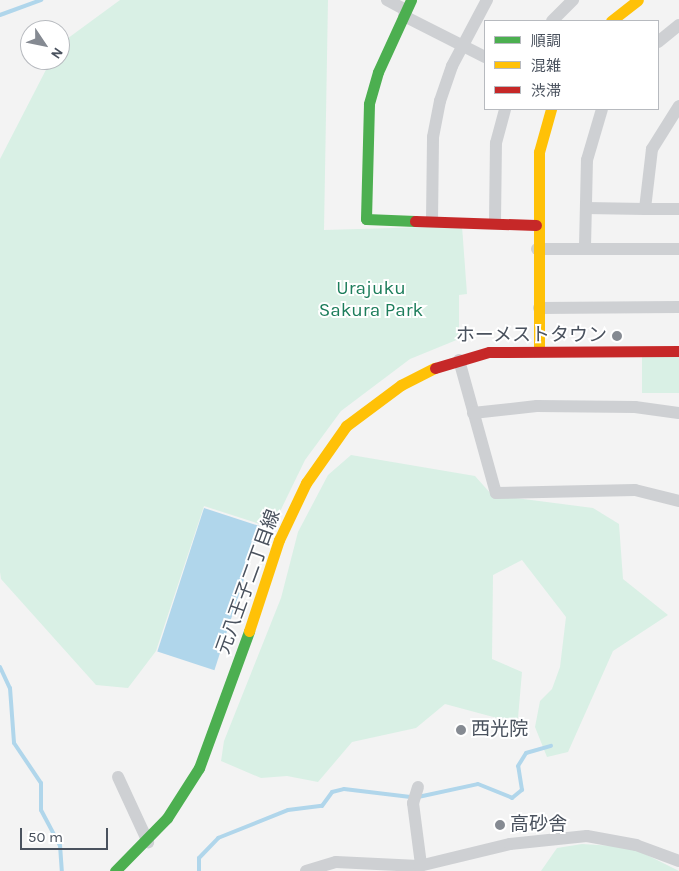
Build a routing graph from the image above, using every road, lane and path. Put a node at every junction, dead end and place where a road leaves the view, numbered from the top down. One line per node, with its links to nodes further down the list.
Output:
1 (387, 0): 5 (street)
2 (487, 0): 10 (street)
3 (573, 0): 6 (street)
4 (638, 0): 7 (street)
5 (407, 9): 10 (street); 19 (street)
6 (553, 20)
7 (612, 20)
8 (679, 26): 9 (street)
9 (659, 41)
10 (462, 45): 11 (street); 19 (street)
11 (484, 56)
12 (679, 106): 17 (street)
13 (505, 110): 20 (street)
14 (551, 110): 21 (street)
15 (602, 110): 16 (street)
16 (586, 208): 17 (street); 22 (street)
17 (645, 209): 18 (street)
18 (679, 209)
19 (432, 221): 20 (street)
20 (495, 222): 21 (street)
21 (536, 225): 24 (street)
22 (585, 247): 23 (street); 24 (street)
23 (679, 249)
24 (537, 250): 26 (street)
25 (679, 307): 26 (street)
26 (539, 308): 27 (street)
27 (539, 349): 28 (street, 元八王子二丁目線); 29 (street, 元八王子二丁目線)
28 (679, 351)
29 (459, 360): 31 (street); 35 (street, 元八王子二丁目線)
30 (679, 412): 31 (street)
31 (473, 413): 32 (street)
32 (679, 501)
33 (118, 777): 35 (street)
34 (416, 793): 37 (street)
35 (148, 842): 38 (street, 元八王子二丁目線)
36 (679, 861): 37 (street)
37 (421, 865): 39 (street)
38 (115, 871)
39 (306, 871)

